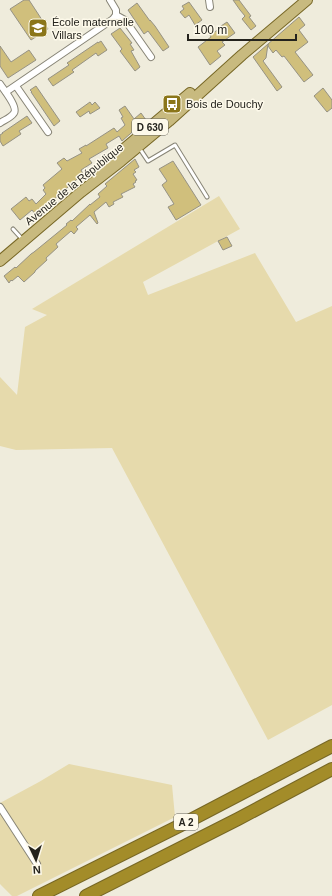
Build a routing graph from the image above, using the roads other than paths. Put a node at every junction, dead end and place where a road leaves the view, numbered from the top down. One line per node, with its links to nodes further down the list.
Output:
1 (111, 0): 4 (street)
2 (299, 0): 11 (main road, Avenue de la République / D 630)
3 (307, 0): 11 (main road, Avenue de la République / D 630)
4 (116, 15): 5 (street); 7 (street)
5 (151, 57)
6 (0, 84): 8 (street)
7 (16, 86): 8 (street); 10 (street)
8 (6, 92): 9 (street)
9 (0, 123)
10 (48, 132)
11 (136, 144): 12 (lane); 13 (main road, Avenue de la République / D 630)
12 (207, 197)
13 (19, 236): 14 (main road, Avenue de la République / D 630); 15 (main road, Avenue de la République / D 630)
14 (0, 253)
15 (0, 261)
16 (332, 746): 20 (highway, A 2)
17 (332, 769): 21 (highway, A 2)
18 (0, 806): 19 (street)
19 (37, 864)
20 (39, 896)
21 (86, 896)

